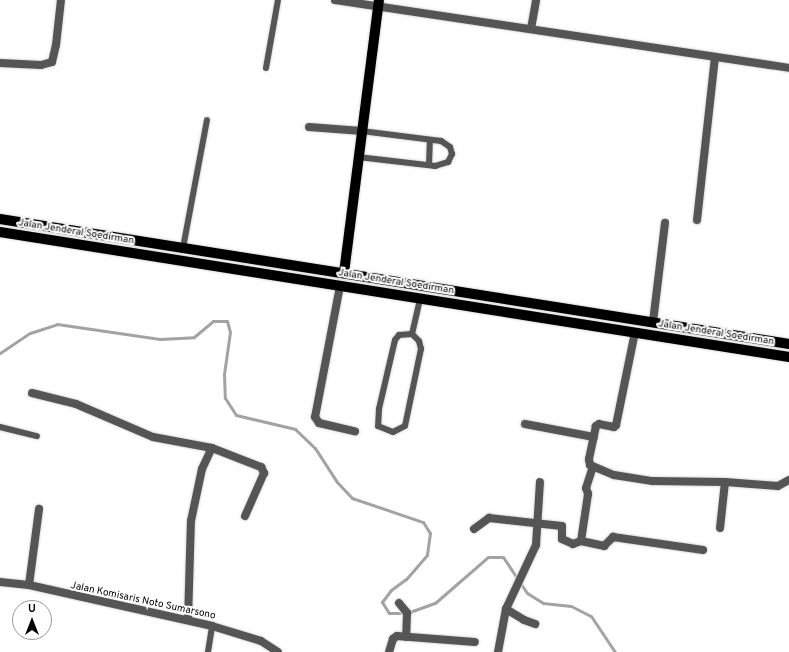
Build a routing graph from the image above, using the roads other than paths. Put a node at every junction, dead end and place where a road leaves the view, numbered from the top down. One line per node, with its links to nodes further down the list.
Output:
1 (61, 0): 8 (street)
2 (278, 0): 9 (lane)
3 (336, 0): 5 (street)
4 (536, 0): 6 (street)
5 (378, 3): 6 (street); 13 (main road)
6 (531, 29): 7 (street)
7 (715, 57): 10 (street); 18 (street)
8 (0, 63)
9 (266, 68)
10 (789, 68)
11 (207, 120): 21 (lane)
12 (309, 127): 13 (street)
13 (362, 131): 14 (lane); 15 (main road)
14 (430, 140): 16 (lane); 16 (lane)
15 (358, 158): 16 (lane); 22 (main road)
16 (429, 165)
17 (0, 219): 21 (main road, Jalan Jenderal Soedirman)
18 (697, 220)
19 (665, 223): 25 (street)
20 (0, 232): 23 (main road, Jalan Jenderal Soedirman)
21 (183, 248): 22 (main road, Jalan Jenderal Soedirman)
22 (344, 273): 25 (main road, Jalan Jenderal Soedirman)
23 (340, 286): 24 (main road, Jalan Jenderal Soedirman); 33 (street)
24 (420, 298): 26 (main road, Jalan Jenderal Soedirman); 27 (lane)
25 (653, 322): 28 (main road, Jalan Jenderal Soedirman)
26 (635, 332): 29 (main road, Jalan Jenderal Soedirman); 35 (street)
27 (412, 334): 27 (lane)
28 (789, 344)
29 (789, 357)
30 (32, 393): 36 (street)
31 (525, 424): 35 (street)
32 (0, 427): 34 (lane)
33 (355, 431)
34 (37, 436)
35 (594, 437): 37 (street)
36 (212, 448): 42 (street); 52 (street)
37 (593, 467): 40 (street); 46 (street)
38 (789, 480): 40 (street)
39 (540, 482): 43 (street)
40 (725, 482): 44 (street)
41 (39, 509): 49 (street)
42 (245, 516)
43 (539, 524): 45 (street); 46 (street); 51 (street)
44 (720, 528)
45 (474, 529)
46 (581, 541): 47 (street)
47 (703, 550)
48 (0, 582): 49 (street, Jalan Komisaris Noto Sumarsono)
49 (29, 585): 52 (street, Jalan Komisaris Noto Sumarsono)
50 (399, 603): 55 (street)
51 (506, 609): 53 (street); 60 (street)
52 (188, 620): 54 (street, Jalan Komisaris Noto Sumarsono)
53 (536, 624)
54 (212, 626): 57 (lane); 58 (street, Jalan Komisaris Noto Sumarsono)
55 (406, 637): 56 (street); 59 (street)
56 (475, 642)
57 (208, 652)
58 (278, 652)
59 (389, 652)
60 (498, 652)

